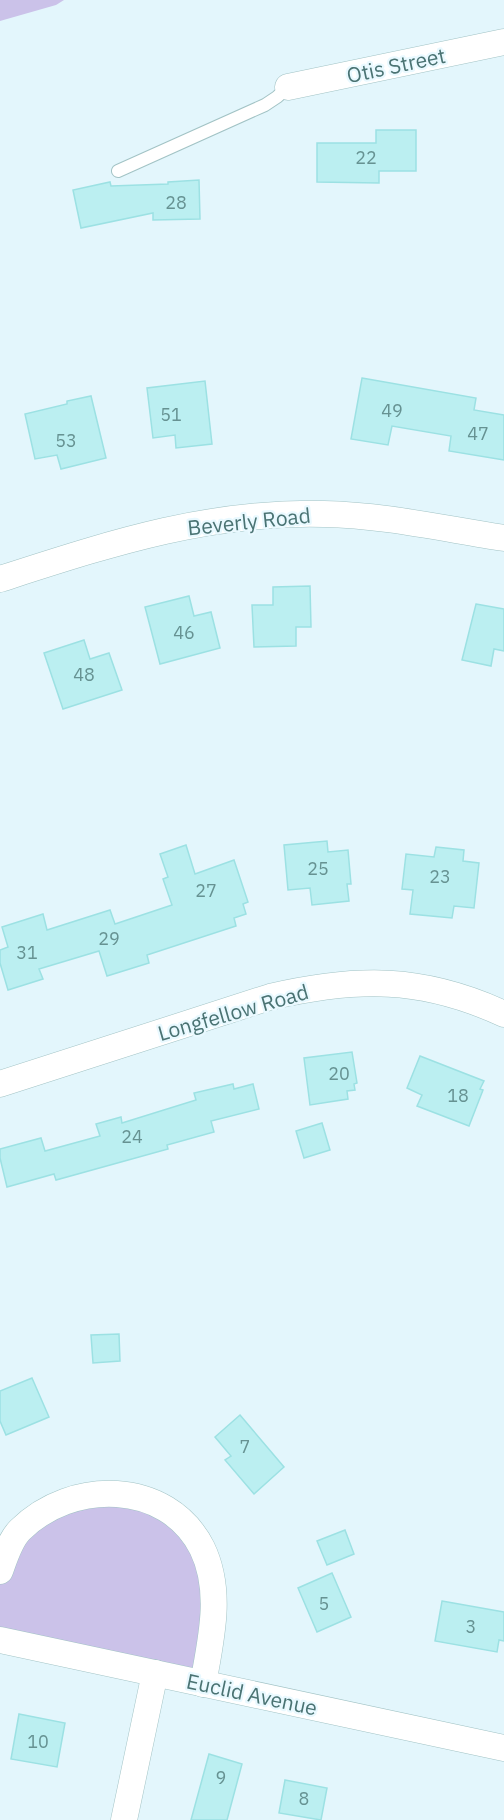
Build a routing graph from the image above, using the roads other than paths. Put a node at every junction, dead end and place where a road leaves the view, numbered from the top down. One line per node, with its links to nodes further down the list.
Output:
1 (504, 42): 2 (street, Otis Street)
2 (288, 87): 3 (lane)
3 (118, 171)
4 (504, 538): 5 (street, Beverly Road)
5 (0, 579)
6 (504, 1014): 7 (street, Longfellow Road)
7 (0, 1084)
8 (0, 1571): 11 (street)
9 (0, 1640): 10 (street, Euclid Avenue)
10 (155, 1673): 11 (street, Euclid Avenue); 13 (street)
11 (203, 1684): 12 (street, Euclid Avenue)
12 (504, 1748)
13 (124, 1820)

